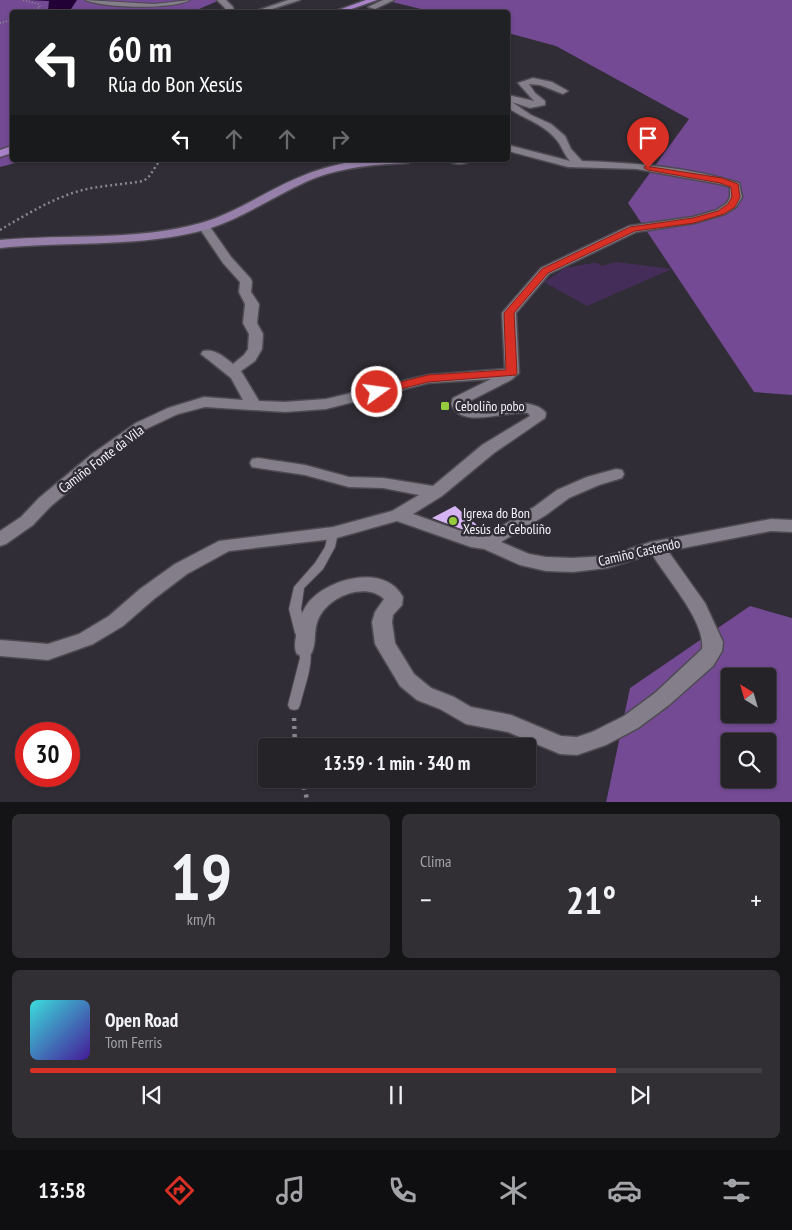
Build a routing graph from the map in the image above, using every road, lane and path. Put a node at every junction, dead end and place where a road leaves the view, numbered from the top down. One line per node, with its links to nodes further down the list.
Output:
1 (23, 0): 9 (path)
2 (87, 0): 3 (lane)
3 (188, 0)
4 (220, 0): 10 (street)
5 (296, 0): 11 (street)
6 (390, 0): 7 (street)
7 (373, 2): 8 (main road); 14 (main road)
8 (354, 4): 12 (main road); 13 (main road)
9 (35, 10)
10 (230, 10)
11 (264, 10)
12 (333, 10)
13 (337, 10)
14 (343, 10)
15 (563, 91): 16 (street)
16 (510, 99)
17 (510, 105): 23 (street)
18 (510, 149): 20 (street)
19 (510, 155): 20 (street)
20 (545, 159): 23 (street)
21 (159, 162): 25 (path)
22 (380, 162): 24 (main road)
23 (580, 165): 29 (street)
24 (204, 226): 26 (main road); 28 (street)
25 (0, 230)
26 (0, 244)
27 (208, 354): 28 (street)
28 (234, 370): 30 (street)
29 (512, 373): 30 (street, Camiño Fonte da Vila); 33 (street)
30 (253, 405): 37 (street, Camiño Fonte da Vila)
31 (258, 463): 33 (street)
32 (616, 474): 38 (street)
33 (429, 496): 34 (street)
34 (398, 515): 36 (street); 38 (street, Camiño Castendo)
35 (792, 526): 39 (street, Camiño Castendo)
36 (333, 533): 40 (street); 41 (lane)
37 (0, 540)
38 (486, 542): 39 (street, Camiño Castendo)
39 (657, 547): 41 (street)
40 (0, 648)
41 (304, 649): 42 (lane)
42 (294, 705): 43 (path)
43 (293, 738)
44 (304, 788): 45 (path)
45 (308, 802)

